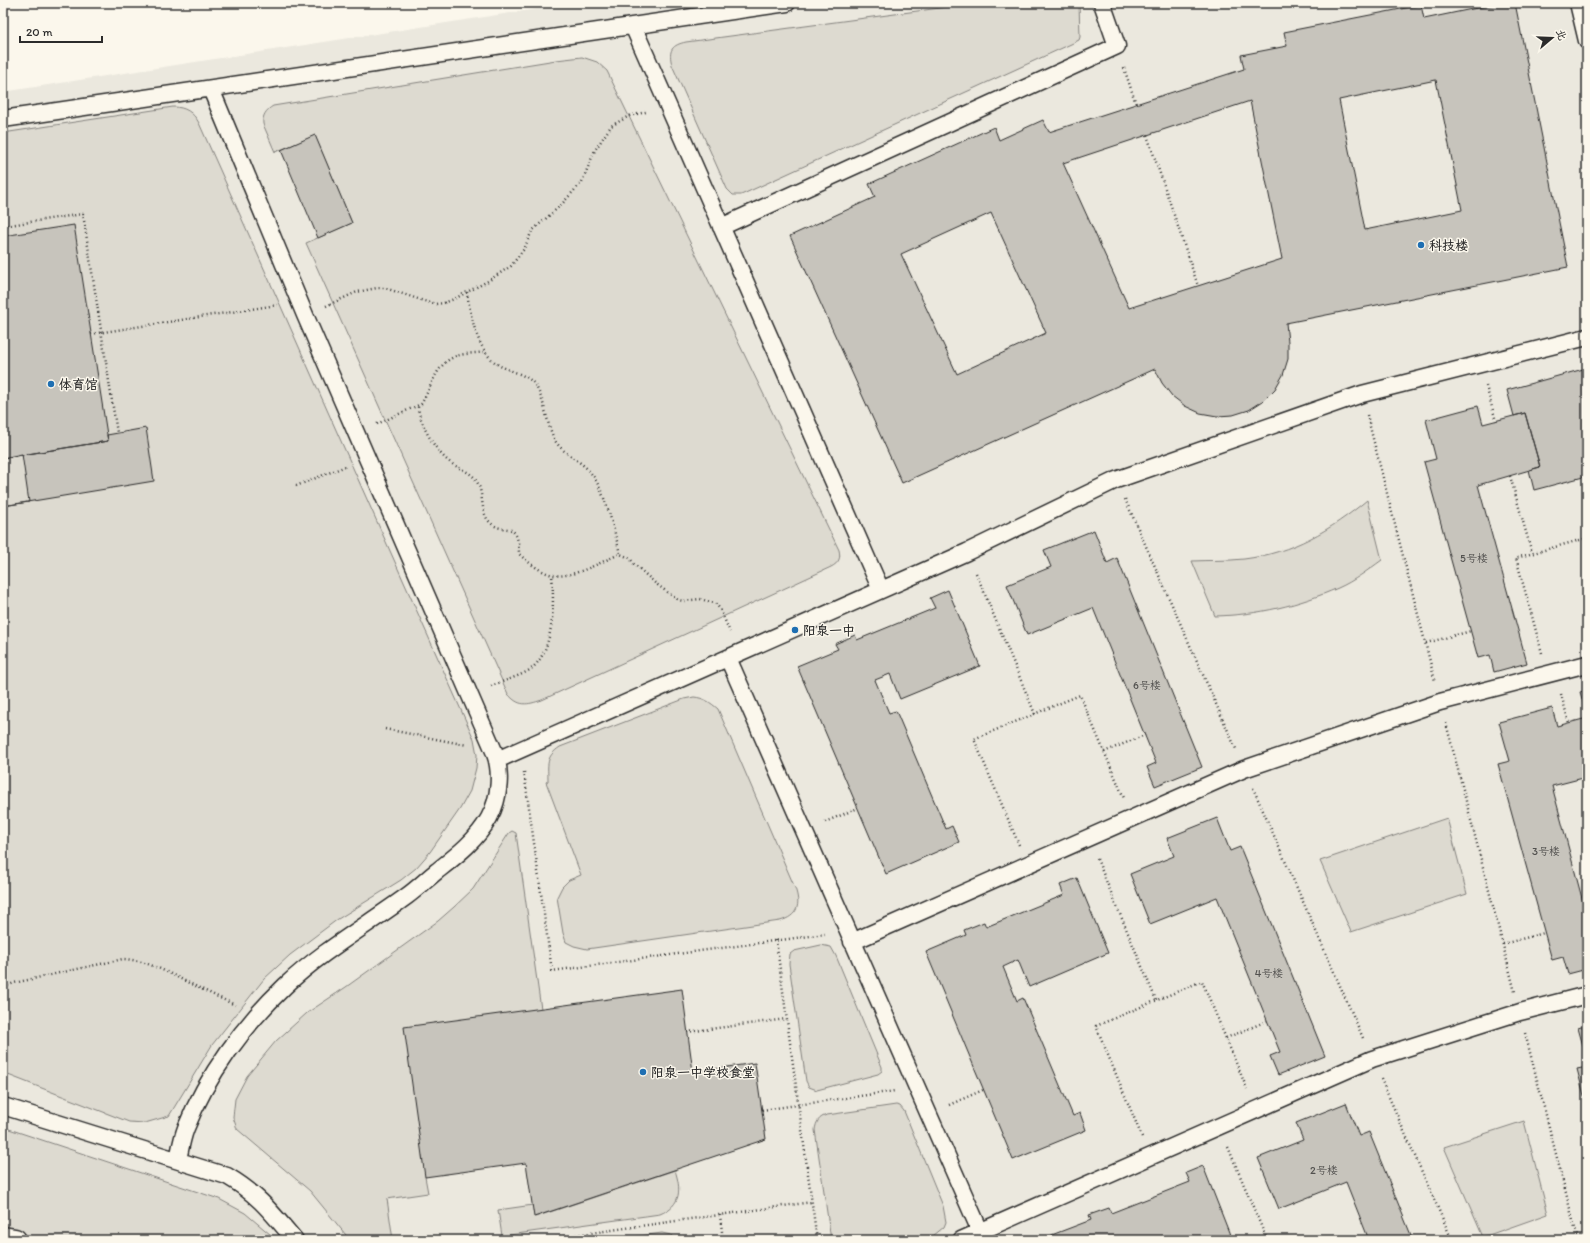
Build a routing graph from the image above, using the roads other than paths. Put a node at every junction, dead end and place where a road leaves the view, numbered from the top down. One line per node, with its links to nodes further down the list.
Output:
1 (787, 3): 4 (lane)
2 (1102, 3): 8 (lane)
3 (1578, 3): 5 (lane)
4 (633, 26): 6 (lane); 8 (lane)
5 (1587, 41)
6 (211, 89): 7 (lane); 13 (lane)
7 (3, 119)
8 (721, 227): 10 (lane)
9 (1587, 337): 10 (lane)
10 (881, 590): 11 (lane)
11 (733, 655): 13 (lane); 14 (lane)
12 (1587, 664): 14 (lane)
13 (495, 755): 17 (lane)
14 (850, 936): 18 (lane)
15 (1587, 995): 18 (lane)
16 (3, 1106): 17 (lane)
17 (178, 1160): 21 (lane)
18 (982, 1236): 22 (lane)
19 (3, 1238): 20 (street)
20 (15, 1240)
21 (295, 1240)
22 (961, 1240)

